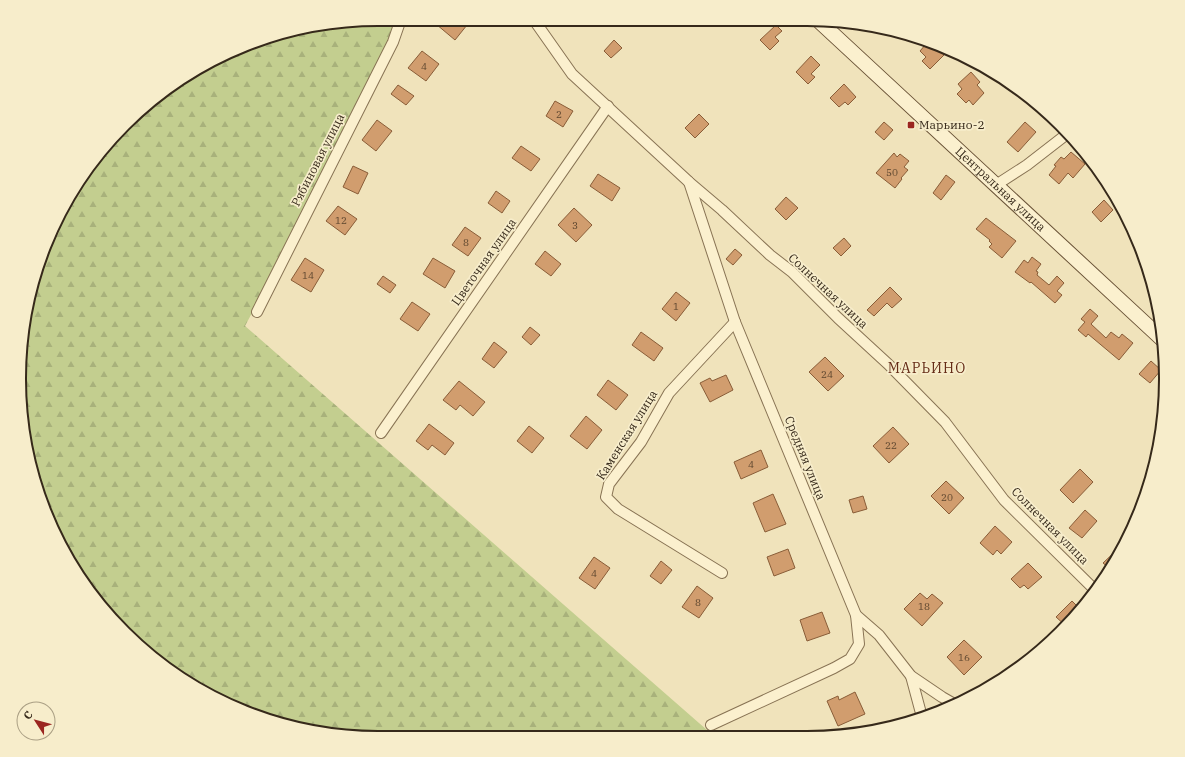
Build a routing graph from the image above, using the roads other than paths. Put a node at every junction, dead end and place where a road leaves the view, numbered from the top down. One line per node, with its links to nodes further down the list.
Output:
1 (399, 26): 8 (street, Рябиновая улица)
2 (538, 26): 4 (street, Солнечная улица)
3 (825, 27): 7 (main road, Центральная улица)
4 (608, 106): 6 (street, Солнечная улица); 11 (street, Цветочная улица)
5 (1063, 137): 7 (street)
6 (689, 182): 9 (street, Средняя улица); 13 (street, Солнечная улица)
7 (996, 185): 10 (main road, Центральная улица)
8 (257, 312)
9 (735, 322): 12 (street, Каменская улица); 14 (street, Средняя улица)
10 (1156, 334)
11 (381, 433)
12 (722, 573)
13 (1091, 586)
14 (856, 615): 15 (street, Средняя улица); 18 (street)
15 (911, 676): 16 (street, Средняя улица); 17 (street)
16 (949, 701)
17 (921, 712)
18 (711, 725)

